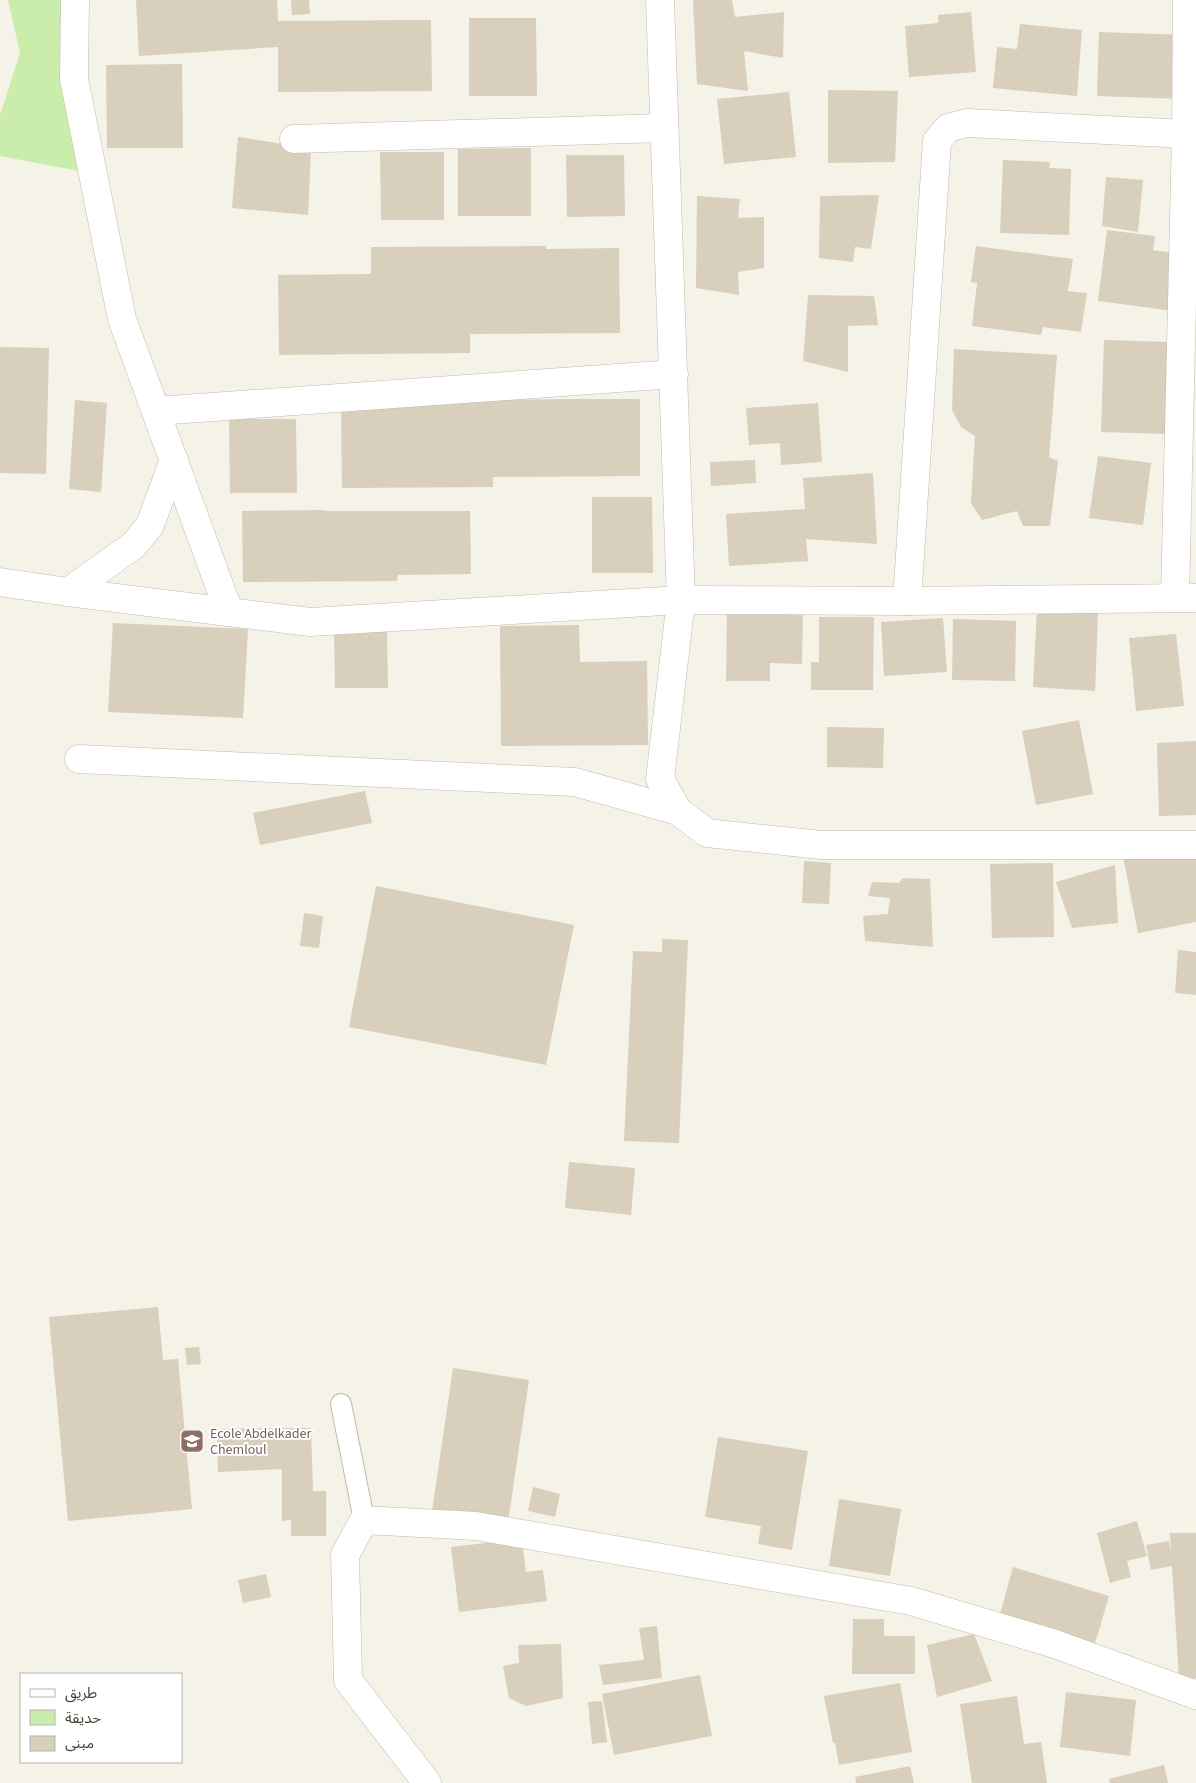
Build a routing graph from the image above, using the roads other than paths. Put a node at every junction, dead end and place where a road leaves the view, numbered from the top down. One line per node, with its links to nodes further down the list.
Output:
1 (75, 0): 8 (street)
2 (660, 0): 4 (street)
3 (1187, 0): 5 (street)
4 (664, 128): 6 (street); 7 (street)
5 (1186, 134): 12 (street); 14 (street)
6 (294, 139)
7 (674, 374): 8 (street); 13 (street)
8 (156, 411): 9 (street)
9 (174, 460): 11 (street); 15 (street)
10 (0, 582): 11 (street)
11 (68, 592): 15 (street)
12 (1185, 598): 14 (street)
13 (681, 600): 14 (street); 15 (street); 17 (street)
14 (907, 601)
15 (229, 612)
16 (79, 759): 17 (street)
17 (678, 811): 18 (street)
18 (1196, 845)
19 (341, 1404): 20 (lane)
20 (364, 1520): 21 (street); 22 (street)
21 (1196, 1695)
22 (428, 1783)

